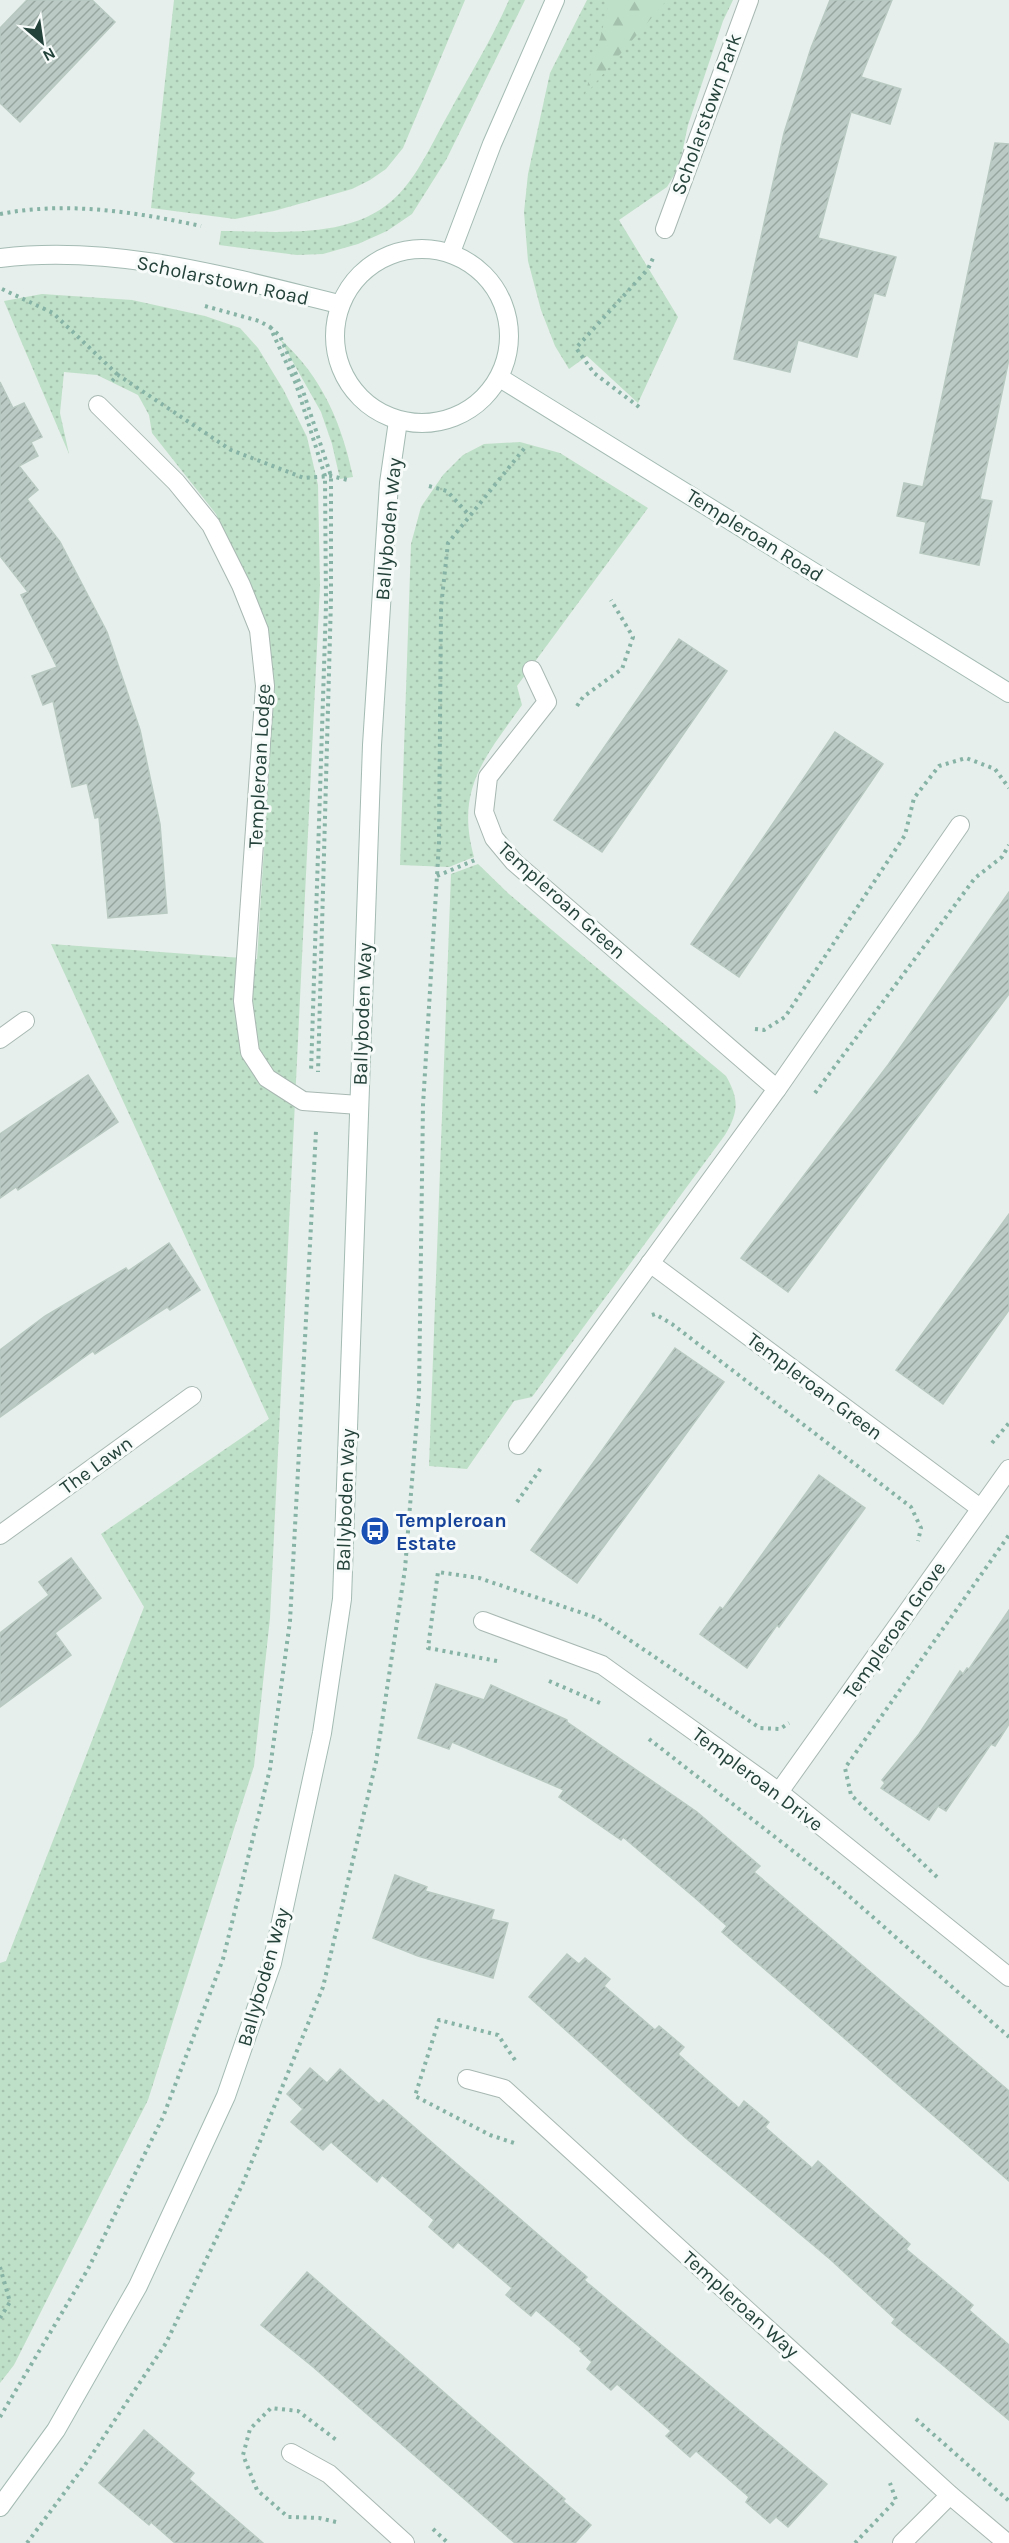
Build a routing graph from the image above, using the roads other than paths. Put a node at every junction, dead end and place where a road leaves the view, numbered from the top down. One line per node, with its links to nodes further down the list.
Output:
1 (555, 0): 4 (street)
2 (749, 0): 3 (street, Scholarstown Park)
3 (665, 229)
4 (450, 252): 6 (street); 7 (street)
5 (0, 258): 6 (street, Scholarstown Road)
6 (339, 304): 9 (street)
7 (500, 378): 9 (street); 11 (street, Templeroan Road)
8 (98, 405): 16 (street, Templeroan Lodge)
9 (398, 421): 16 (street, Ballyboden Way)
10 (532, 670): 15 (street, Templeroan Green)
11 (1009, 693)
12 (960, 825): 15 (street)
13 (25, 1021): 14 (street)
14 (0, 1039)
15 (777, 1089): 17 (street)
16 (359, 1105): 29 (street, Ballyboden Way)
17 (650, 1263): 19 (street); 21 (street, Templeroan Green)
18 (192, 1396): 22 (street, The Lawn)
19 (518, 1445)
20 (1009, 1469): 21 (street, Templeroan Grove)
21 (980, 1508): 24 (street, Templeroan Grove)
22 (0, 1535)
23 (483, 1621): 24 (street, Templeroan Drive)
24 (779, 1792): 25 (street, Templeroan Drive)
25 (1009, 1977)
26 (467, 2079): 28 (street, Templeroan Way)
27 (291, 2453): 30 (street)
28 (950, 2495): 31 (street); 32 (street, Templeroan Way)
29 (0, 2506)
30 (405, 2543)
31 (902, 2543)
32 (1007, 2543)

